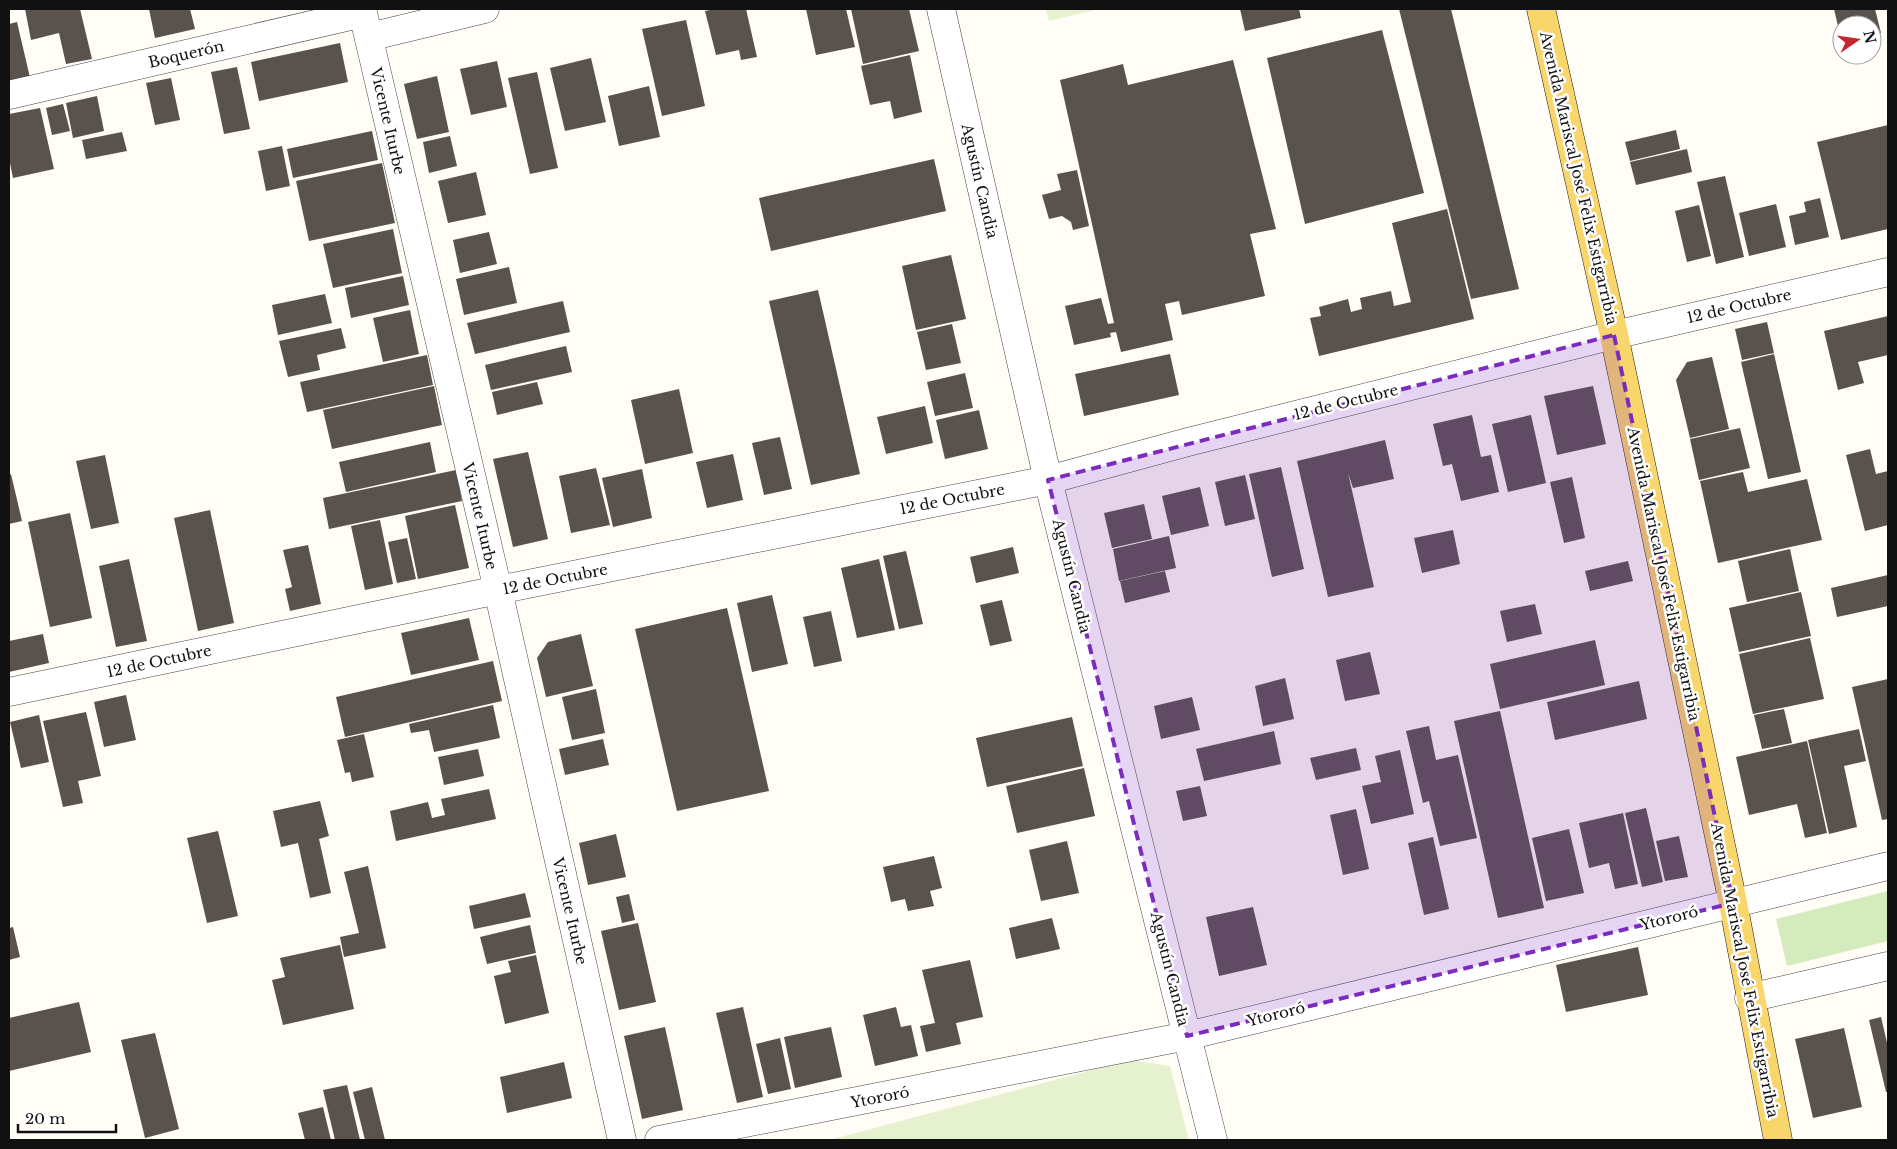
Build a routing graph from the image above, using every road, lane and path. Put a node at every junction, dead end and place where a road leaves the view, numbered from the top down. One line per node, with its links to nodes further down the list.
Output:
1 (484, 9): 4 (street, Boquerón)
2 (941, 9): 8 (street, Agustín Candia)
3 (1541, 9): 7 (main road, Avenida Mariscal José Felix Estigarribia)
4 (364, 20): 5 (street, Boquerón); 9 (street, Vicente Iturbe)
5 (9, 95)
6 (1888, 272): 7 (street, 12 de Octubre)
7 (1614, 335): 8 (street, 12 de Octubre); 12 (main road, Avenida Mariscal José Felix Estigarribia)
8 (1048, 480): 9 (street, 12 de Octubre); 15 (street, Agustín Candia)
9 (498, 590): 10 (street, 12 de Octubre); 16 (street, Vicente Iturbe)
10 (9, 692)
11 (1888, 866): 12 (street, Ytororó)
12 (1733, 903): 14 (main road, Avenida Mariscal José Felix Estigarribia); 15 (street, Ytororó)
13 (1888, 966): 14 (street)
14 (1749, 998): 19 (main road, Avenida Mariscal José Felix Estigarribia)
15 (1187, 1036): 17 (street, Ytororó); 18 (street, Agustín Candia)
16 (622, 1140)
17 (659, 1140)
18 (1214, 1140)
19 (1778, 1140)

